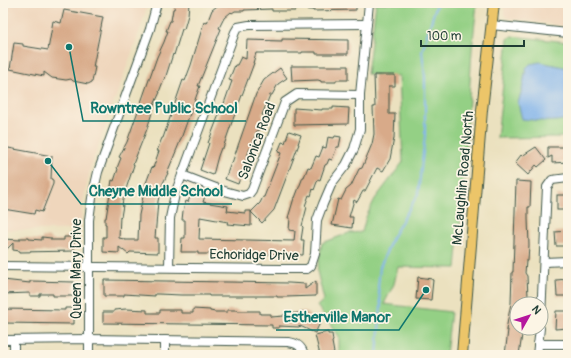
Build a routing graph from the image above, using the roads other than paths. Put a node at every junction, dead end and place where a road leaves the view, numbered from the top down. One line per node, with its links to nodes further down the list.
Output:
1 (157, 3): 13 (street, Queen Mary Drive)
2 (369, 3): 4 (street, Echoridge Drive)
3 (494, 3): 5 (main road, McLaughlin Road North)
4 (367, 24): 7 (street, Echoridge Drive); 8 (street)
5 (491, 25): 6 (street); 27 (main road, McLaughlin Road North)
6 (568, 34)
7 (360, 95): 8 (street, Salonica Road); 14 (street, Echoridge Drive)
8 (182, 176): 14 (street)
9 (568, 178): 11 (street)
10 (568, 261): 11 (street)
11 (544, 262): 15 (street)
12 (3, 266): 13 (street, Echoridge Drive)
13 (89, 267): 14 (street, Echoridge Drive); 17 (street, Queen Mary Drive)
14 (169, 267)
15 (542, 296)
16 (539, 336): 21 (street)
17 (89, 339): 19 (street); 20 (street); 24 (street, Queen Mary Drive)
18 (3, 340): 19 (street)
19 (14, 340): 23 (street)
20 (165, 340): 25 (street); 26 (street)
21 (538, 344): 22 (street); 28 (street)
22 (568, 344)
23 (14, 355)
24 (89, 355)
25 (164, 355)
26 (304, 355)
27 (462, 355)
28 (537, 355)

